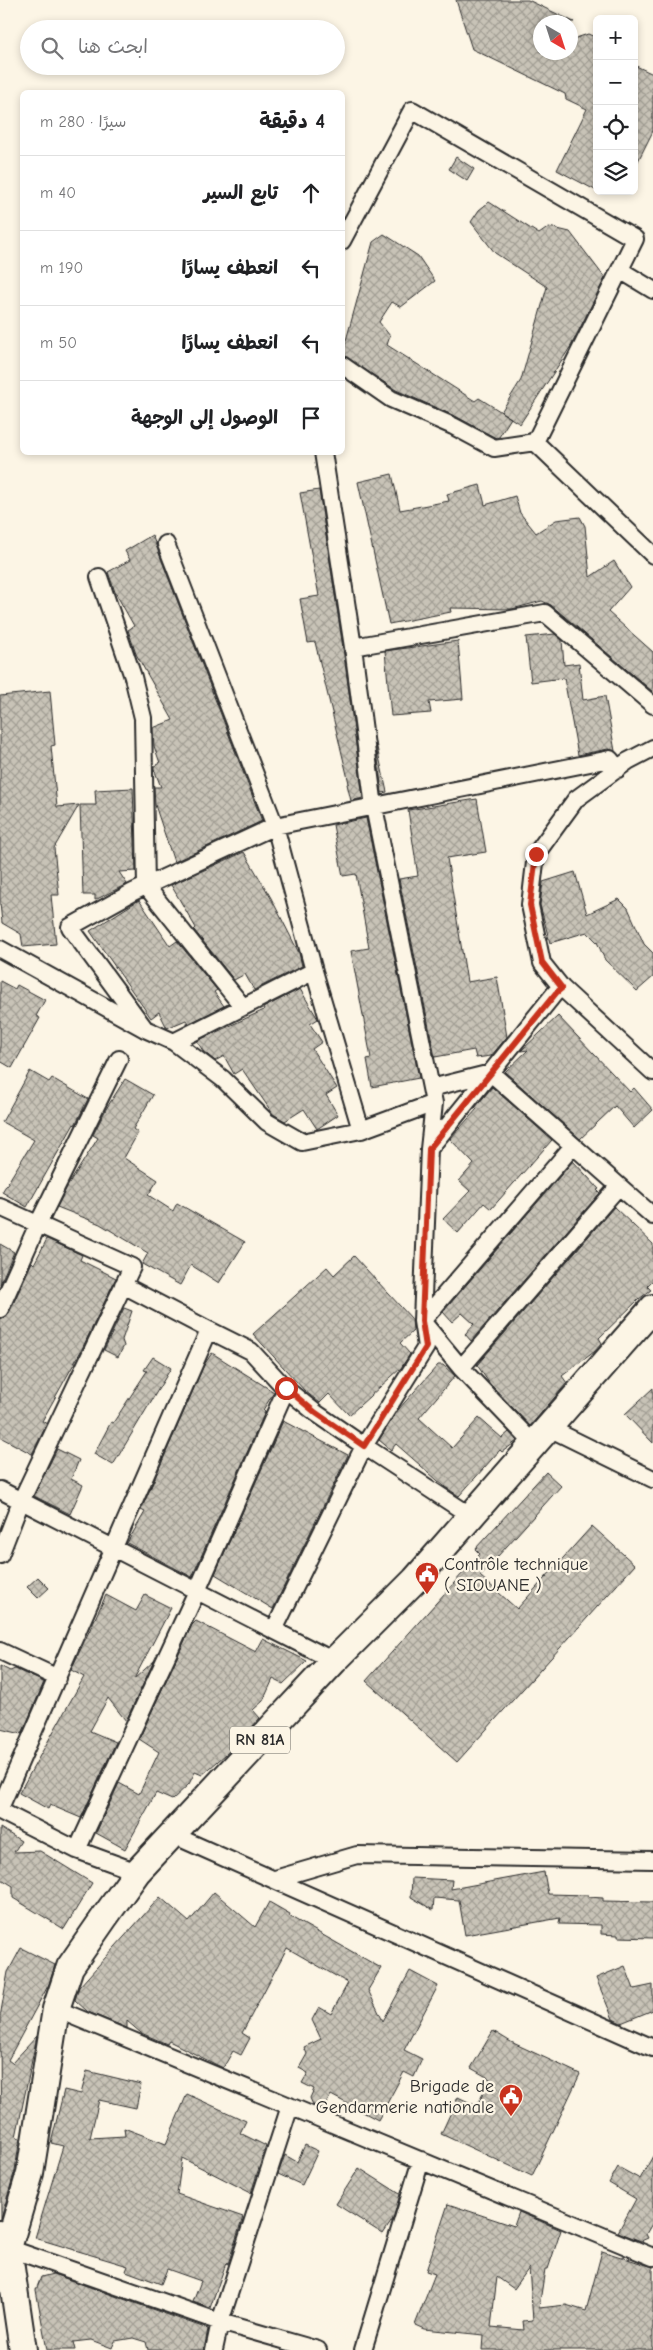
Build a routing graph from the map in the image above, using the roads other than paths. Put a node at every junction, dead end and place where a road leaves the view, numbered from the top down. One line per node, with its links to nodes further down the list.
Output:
1 (345, 235): 2 (street)
2 (620, 270): 3 (street); 5 (street)
3 (653, 290)
4 (345, 367): 5 (street)
5 (535, 442): 8 (street)
6 (323, 455): 10 (street)
7 (166, 544): 15 (street)
8 (653, 555)
9 (98, 577): 16 (street)
10 (353, 647): 11 (street); 14 (street)
11 (653, 705)
12 (653, 748): 13 (street)
13 (618, 769): 14 (street); 19 (street)
14 (374, 807): 15 (street); 26 (street)
15 (275, 826): 16 (street); 18 (street)
16 (146, 886): 20 (street); 21 (street)
17 (0, 949): 21 (street)
18 (314, 971): 20 (street); 27 (street)
19 (562, 988): 24 (street); 25 (street)
20 (242, 1007): 22 (street)
21 (145, 1030): 22 (street)
22 (174, 1042): 27 (street)
23 (119, 1060): 33 (street)
24 (653, 1072)
25 (490, 1073): 26 (street); 28 (street); 29 (street)
26 (433, 1095): 27 (street); 29 (street)
27 (361, 1130)
28 (573, 1146): 30 (street); 37 (street)
29 (429, 1149): 37 (street)
30 (619, 1186): 32 (street); 39 (street)
31 (0, 1207): 33 (street)
32 (653, 1216)
33 (38, 1224): 34 (street); 36 (street)
34 (123, 1285): 38 (street); 45 (street)
35 (653, 1308): 41 (main road, RN 81A)
36 (0, 1309)
37 (422, 1321): 39 (street); 42 (street)
38 (209, 1330): 40 (street); 47 (street)
39 (461, 1368): 41 (street)
40 (286, 1388): 42 (street); 49 (street)
41 (541, 1436): 43 (street); 46 (main road, RN 81A)
42 (364, 1446): 46 (street); 50 (street)
43 (653, 1479)
44 (0, 1490): 45 (street)
45 (21, 1501): 47 (street); 48 (street)
46 (471, 1516): 52 (main road, RN 81A)
47 (114, 1548): 49 (street); 53 (street)
48 (0, 1554)
49 (197, 1591): 50 (street); 56 (street)
50 (274, 1630): 52 (street)
51 (0, 1652): 53 (street)
52 (334, 1661): 55 (main road, RN 81A)
53 (58, 1678): 54 (street)
54 (0, 1809): 56 (street)
55 (173, 1835): 58 (main road, RN 81A); 59 (street)
56 (77, 1850): 58 (street)
57 (653, 1860): 59 (street)
58 (136, 1872): 60 (main road, RN 81A)
59 (275, 1879): 61 (street)
60 (56, 2009): 62 (street); 64 (main road, RN 81A)
61 (653, 2048)
62 (290, 2106): 63 (street); 66 (street)
63 (421, 2160): 65 (street); 70 (street)
64 (2, 2248): 66 (street); 67 (main road)
65 (653, 2257)
66 (220, 2322): 68 (street); 69 (street)
67 (23, 2350)
68 (214, 2350)
69 (318, 2350)
70 (363, 2350)

